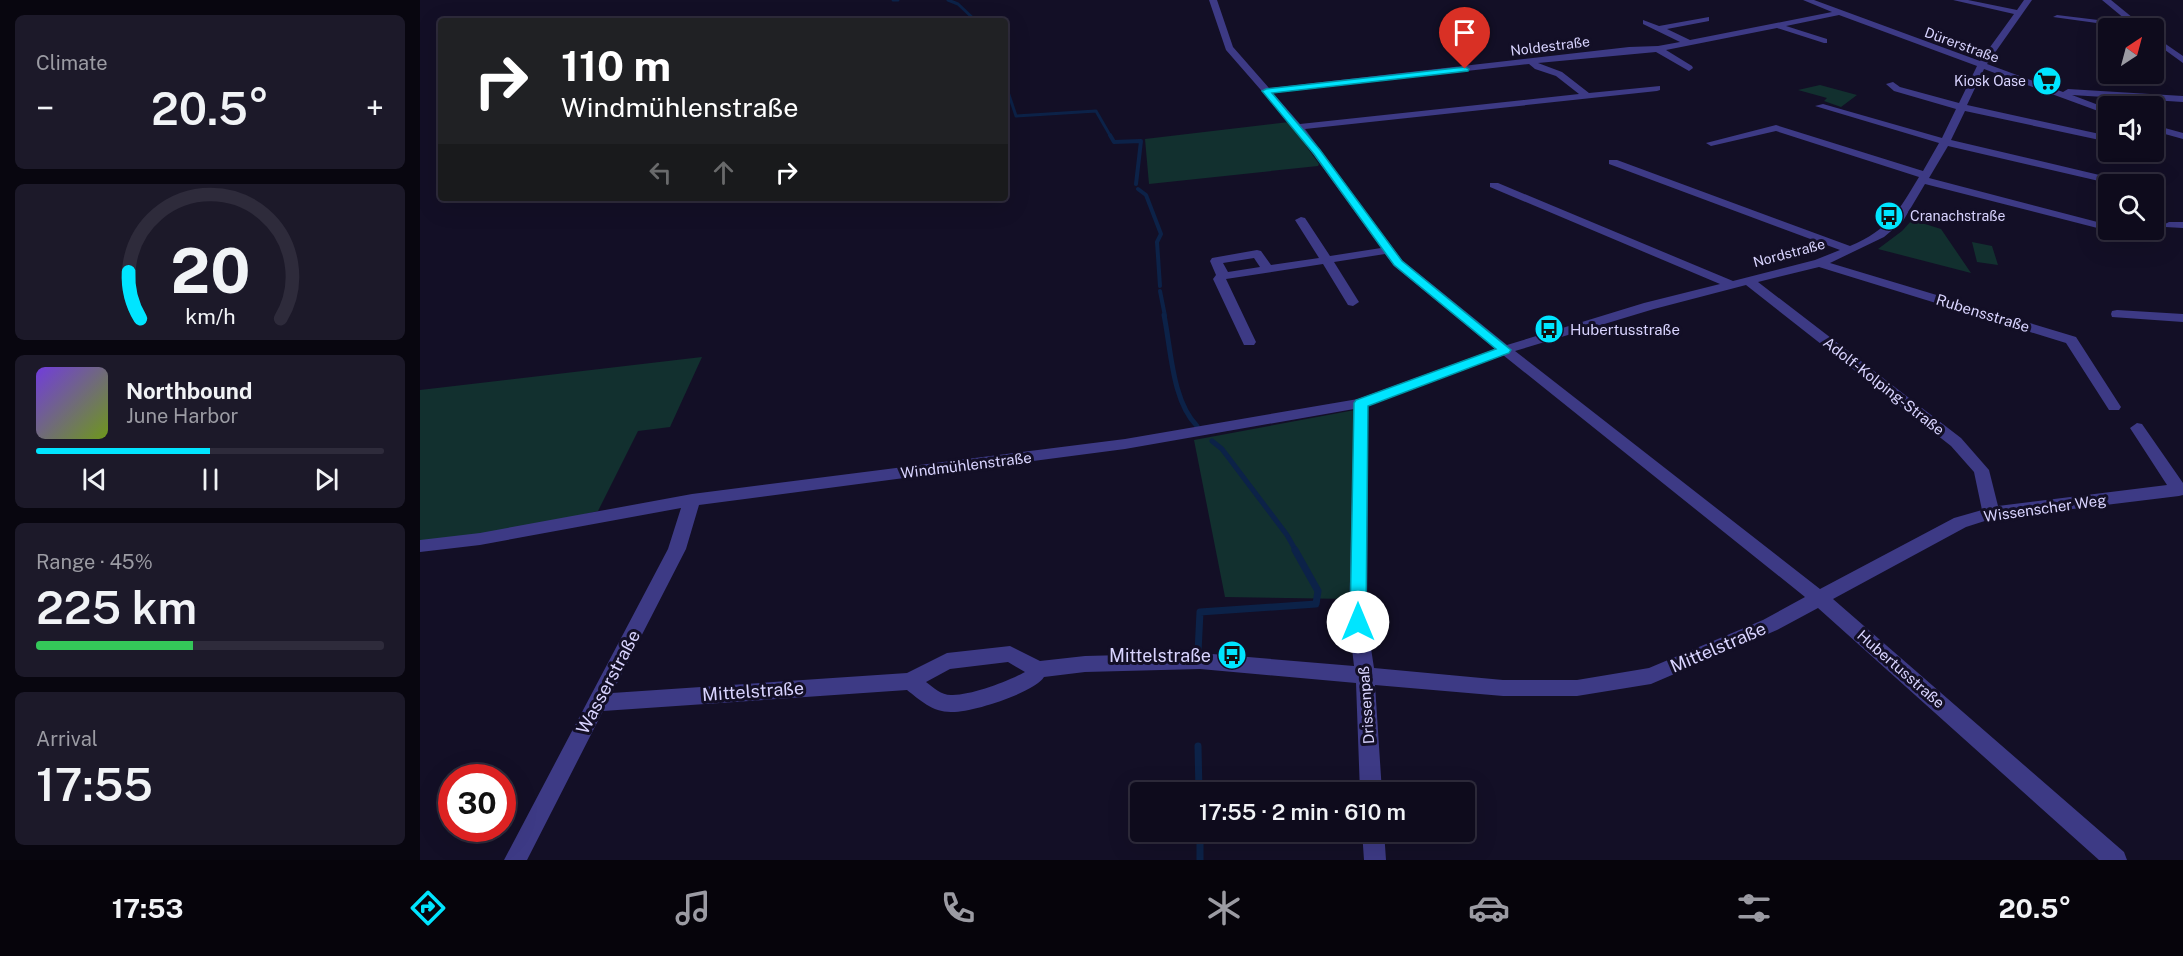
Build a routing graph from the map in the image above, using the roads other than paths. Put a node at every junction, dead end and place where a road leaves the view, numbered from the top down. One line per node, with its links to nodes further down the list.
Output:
1 (1213, 0): 29 (street, Hubertusstraße)
2 (1807, 0): 6 (street, Dürerstraße)
3 (1957, 0): 7 (street)
4 (2028, 0): 7 (street, Nordstraße)
5 (2106, 0): 10 (street)
6 (1837, 13): 15 (street, Noldestraße); 25 (street, Dürerstraße)
7 (2018, 13): 25 (street, Nordstraße)
8 (1696, 14): 11 (street)
9 (2058, 17): 13 (street)
10 (2128, 18)
11 (1706, 19): 14 (street); 16 (street)
12 (1646, 22): 16 (street)
13 (2098, 22)
14 (1716, 24)
15 (1777, 25): 18 (street, Noldestraße); 19 (street)
16 (1659, 28): 20 (street)
17 (1727, 28): 18 (street)
18 (1737, 33): 20 (street, Noldestraße)
19 (1824, 41)
20 (1689, 43): 22 (street, Noldestraße)
21 (2164, 46): 23 (street)
22 (1658, 50): 24 (street, Noldestraße); 26 (street)
23 (2183, 60)
24 (1532, 62): 29 (street, Noldestraße); 31 (street)
25 (1981, 66): 30 (street, Dürerstraße); 34 (street, Nordstraße)
26 (1689, 68)
27 (1890, 84): 34 (street)
28 (1657, 88): 31 (street)
29 (1266, 91): 36 (street, Hubertusstraße)
30 (2050, 91): 32 (street); 35 (street, Dürerstraße)
31 (1588, 97): 36 (street)
32 (2183, 99)
33 (1820, 106): 41 (street)
34 (1961, 107): 39 (street); 41 (street, Nordstraße)
35 (2098, 108)
36 (1298, 127): 50 (street, Hubertusstraße)
37 (2164, 131): 38 (street)
38 (2183, 136)
39 (2098, 138)
40 (1711, 142): 43 (street)
41 (1945, 142): 43 (street, Nordstraße); 44 (street)
42 (1613, 162): 51 (street)
43 (1924, 177): 47 (street); 51 (street, Nordstraße)
44 (2098, 178)
45 (1494, 185): 57 (street)
46 (1302, 220): 52 (street)
47 (2098, 225)
48 (2169, 225): 49 (street)
49 (2183, 225)
50 (1389, 250): 52 (street); 62 (street, Hubertusstraße)
51 (1850, 250): 53 (street, Nordstraße)
52 (1327, 259): 54 (street); 58 (street)
53 (1819, 263): 56 (street, Nordstraße); 64 (street, Rubensstraße)
54 (1268, 270): 55 (street); 55 (street)
55 (1223, 275): 61 (street)
56 (1748, 280): 57 (street, Nordstraße); 68 (street, Adolf-Kolping-Straße)
57 (1730, 284): 62 (street, Nordstraße)
58 (1353, 302)
59 (2117, 314): 60 (street)
60 (2183, 318)
61 (1249, 342)
62 (1505, 350): 63 (street, Windmühlenstraße); 70 (street, Hubertusstraße)
63 (1361, 403): 67 (street, Windmühlenstraße); 72 (street, Drissenpaß)
64 (2114, 407)
65 (2137, 428): 66 (street)
66 (2181, 490): 68 (street, Wissenscher Weg)
67 (692, 500): 69 (street, Windmühlenstraße); 74 (street, Wasserstraße)
68 (1991, 513): 70 (street, Wissenscher Weg)
69 (420, 546)
70 (1819, 597): 72 (street, Mittelstraße); 79 (street, Hubertusstraße)
71 (1038, 669): 72 (street, Mittelstraße); 73 (street, Mittelstraße); 73 (street)
72 (1365, 674): 75 (street, Drissenpaß)
73 (910, 681): 74 (street, Mittelstraße)
74 (596, 703): 77 (street, Wasserstraße)
75 (1370, 782)
76 (1374, 842): 78 (street)
77 (515, 860)
78 (1375, 860)
79 (2116, 860)

